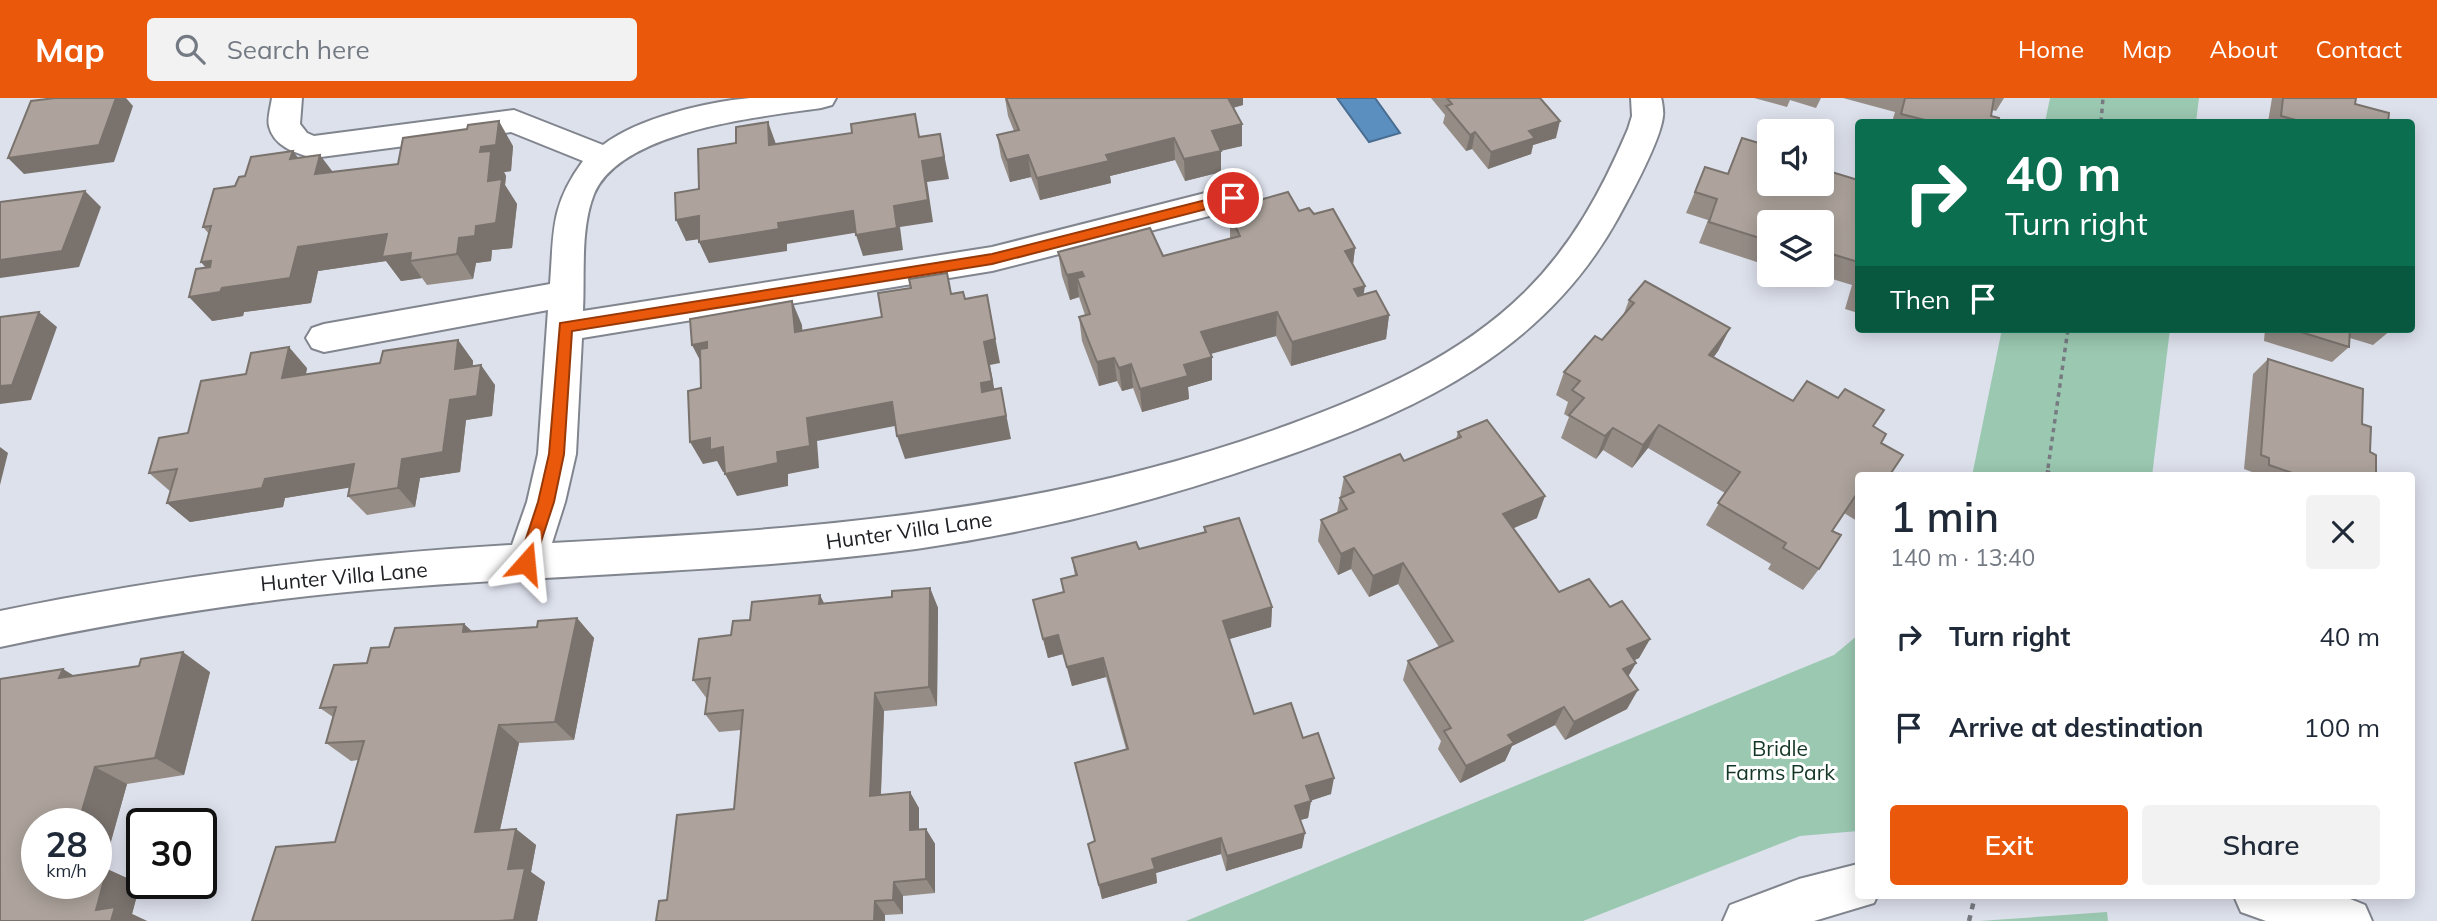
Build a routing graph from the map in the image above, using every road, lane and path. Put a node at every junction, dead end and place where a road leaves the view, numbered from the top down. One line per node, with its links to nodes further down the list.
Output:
1 (287, 98): 6 (street)
2 (821, 98): 5 (street)
3 (1646, 98): 14 (street, Hunter Villa Lane)
4 (2103, 98): 7 (path)
5 (772, 102): 8 (street)
6 (515, 110): 8 (street)
7 (2101, 119)
8 (607, 159): 10 (street)
9 (1233, 198): 10 (street)
10 (566, 311): 12 (street); 14 (street)
11 (2068, 333): 13 (path)
12 (324, 338)
13 (2048, 472)
14 (526, 563): 15 (street, Hunter Villa Lane)
15 (0, 629)
16 (1855, 888): 19 (street)
17 (1974, 899): 20 (path)
18 (2270, 899): 21 (street)
19 (1746, 921)
20 (1969, 921)
21 (2348, 921)

